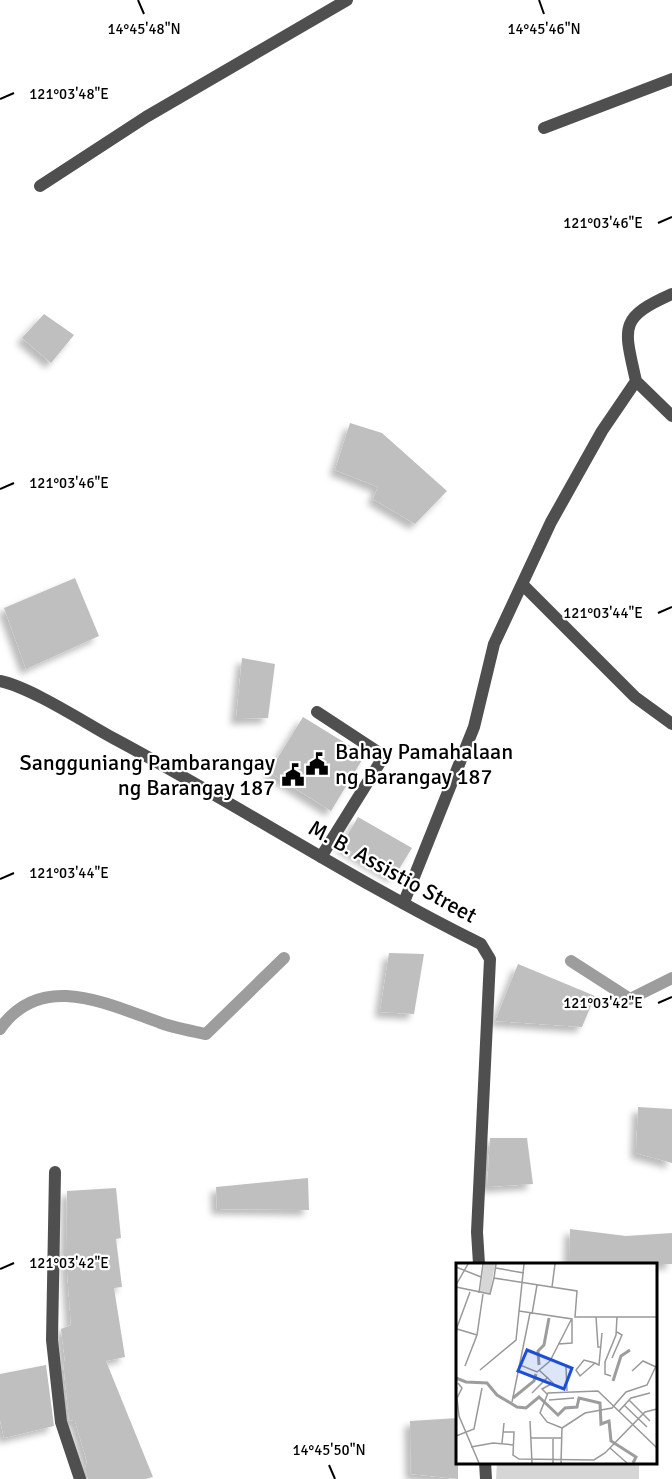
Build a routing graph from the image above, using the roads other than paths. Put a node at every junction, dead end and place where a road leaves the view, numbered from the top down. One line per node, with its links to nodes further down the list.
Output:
1 (347, 0): 4 (street)
2 (672, 79): 3 (street)
3 (544, 128)
4 (40, 186)
5 (672, 294): 6 (street)
6 (636, 381): 7 (street); 8 (street)
7 (672, 416)
8 (522, 584): 11 (street); 13 (street)
9 (0, 681): 12 (street, M. B. Assistio Street)
10 (317, 712): 12 (street)
11 (672, 724)
12 (321, 857): 13 (street, M. B. Assistio Street)
13 (404, 902): 15 (street, M. B. Assistio Street)
14 (56, 1172): 17 (street)
15 (479, 1263)
16 (485, 1464): 18 (street)
17 (80, 1479)
18 (486, 1479)

